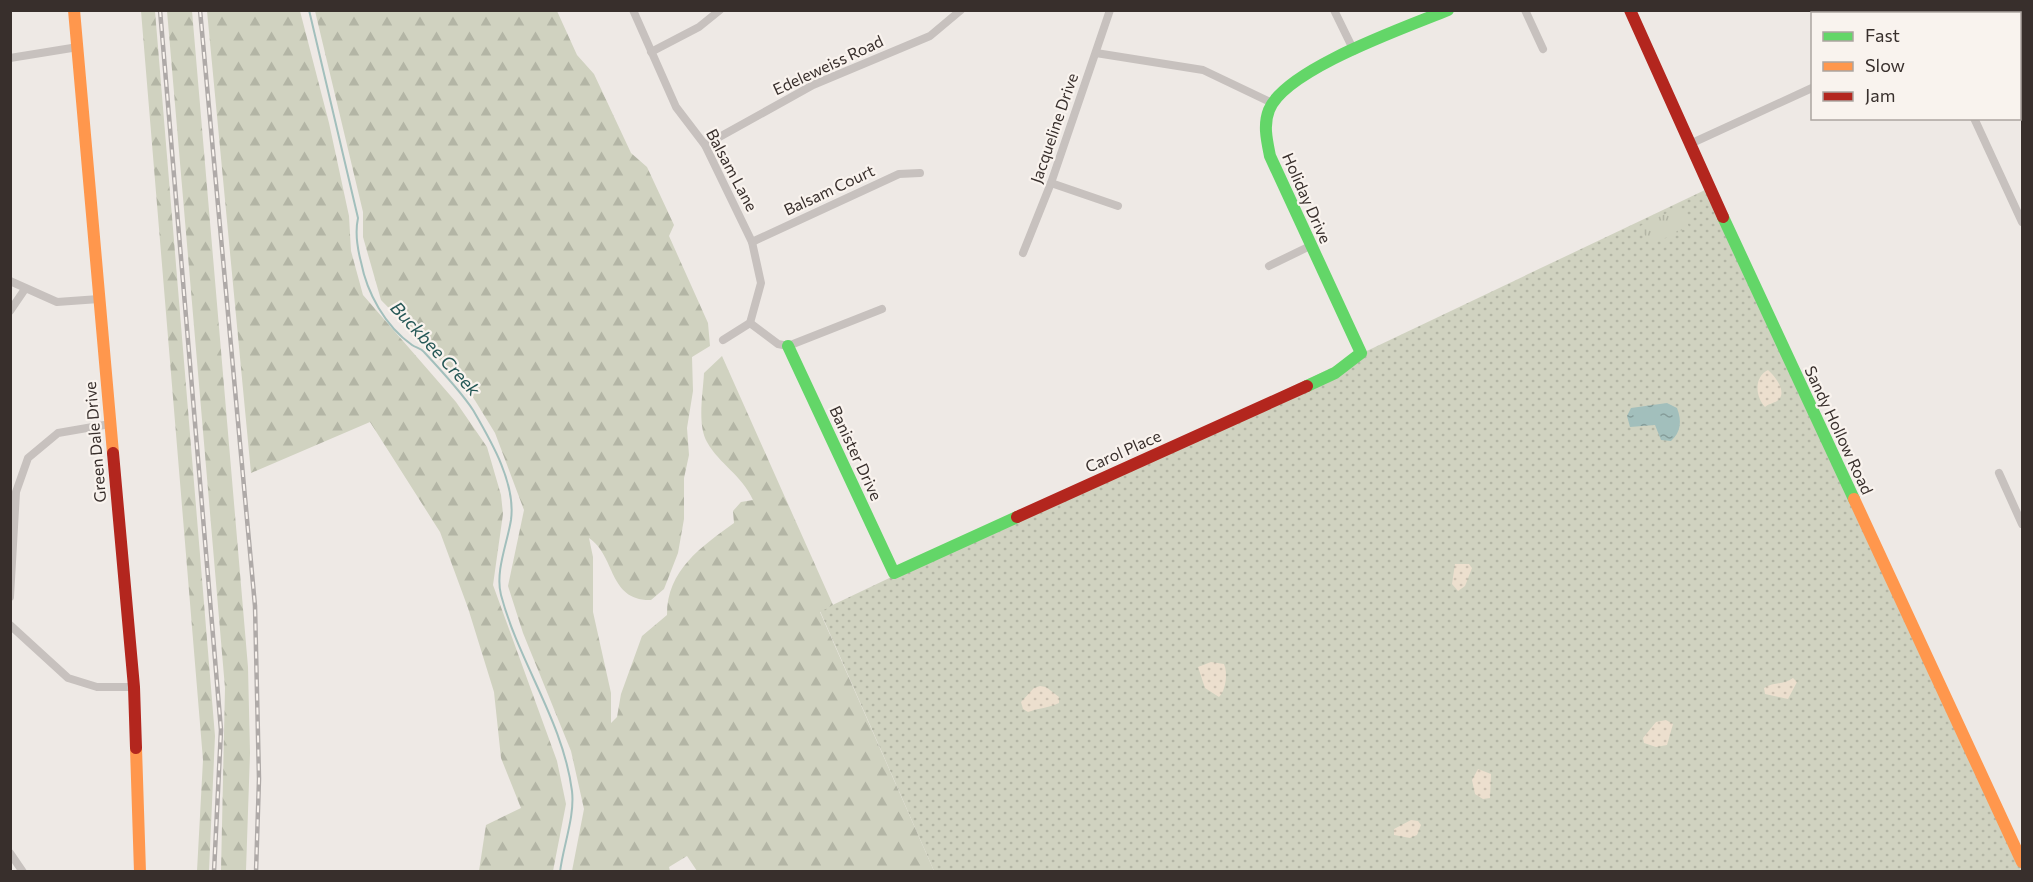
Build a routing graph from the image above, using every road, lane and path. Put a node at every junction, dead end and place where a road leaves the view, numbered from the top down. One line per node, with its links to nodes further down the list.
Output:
1 (74, 10): 10 (street, Green Dale Drive)
2 (633, 10): 13 (street, Balsam Lane)
3 (720, 10): 13 (street)
4 (961, 10): 20 (street, Edeleweiss Road)
5 (1110, 10): 14 (street, Jacqueline Drive)
6 (1334, 10): 12 (street)
7 (1448, 10): 12 (street)
8 (1525, 10): 11 (street)
9 (1630, 10): 19 (street, Sandy Hollow Road)
10 (78, 47): 15 (street); 31 (street, Green Dale Drive)
11 (1543, 50)
12 (1354, 51): 17 (street)
13 (651, 52): 20 (street, Balsam Lane)
14 (1096, 53): 17 (street); 22 (street, Jacqueline Drive)
15 (10, 58)
16 (1811, 88): 19 (street)
17 (1272, 103): 26 (street, Holiday Drive)
18 (1975, 120): 24 (street)
19 (1690, 144): 46 (street, Sandy Hollow Road)
20 (705, 145): 25 (street, Balsam Lane)
21 (920, 173): 25 (street, Balsam Court)
22 (1051, 183): 23 (street); 27 (street, Jacqueline Drive)
23 (1118, 206)
24 (2022, 222)
25 (752, 242): 34 (street, Balsam Lane)
26 (1310, 246): 28 (street); 37 (street, Holiday Drive)
27 (1023, 253)
28 (1269, 266)
29 (10, 281): 30 (street)
30 (25, 289): 31 (street); 33 (street)
31 (99, 299): 38 (street, Green Dale Drive)
32 (882, 309): 36 (street)
33 (10, 311)
34 (750, 323): 35 (street); 36 (street)
35 (723, 340)
36 (788, 346): 41 (street, Banister Drive)
37 (1361, 353): 41 (street, Carol Place)
38 (110, 424): 42 (street); 44 (street, Green Dale Drive)
39 (1999, 473): 40 (street)
40 (2022, 524)
41 (894, 573)
42 (10, 597)
43 (10, 625): 44 (street)
44 (134, 687): 48 (street, Green Dale Drive)
45 (10, 853): 47 (street)
46 (2022, 862)
47 (23, 872)
48 (140, 872)

